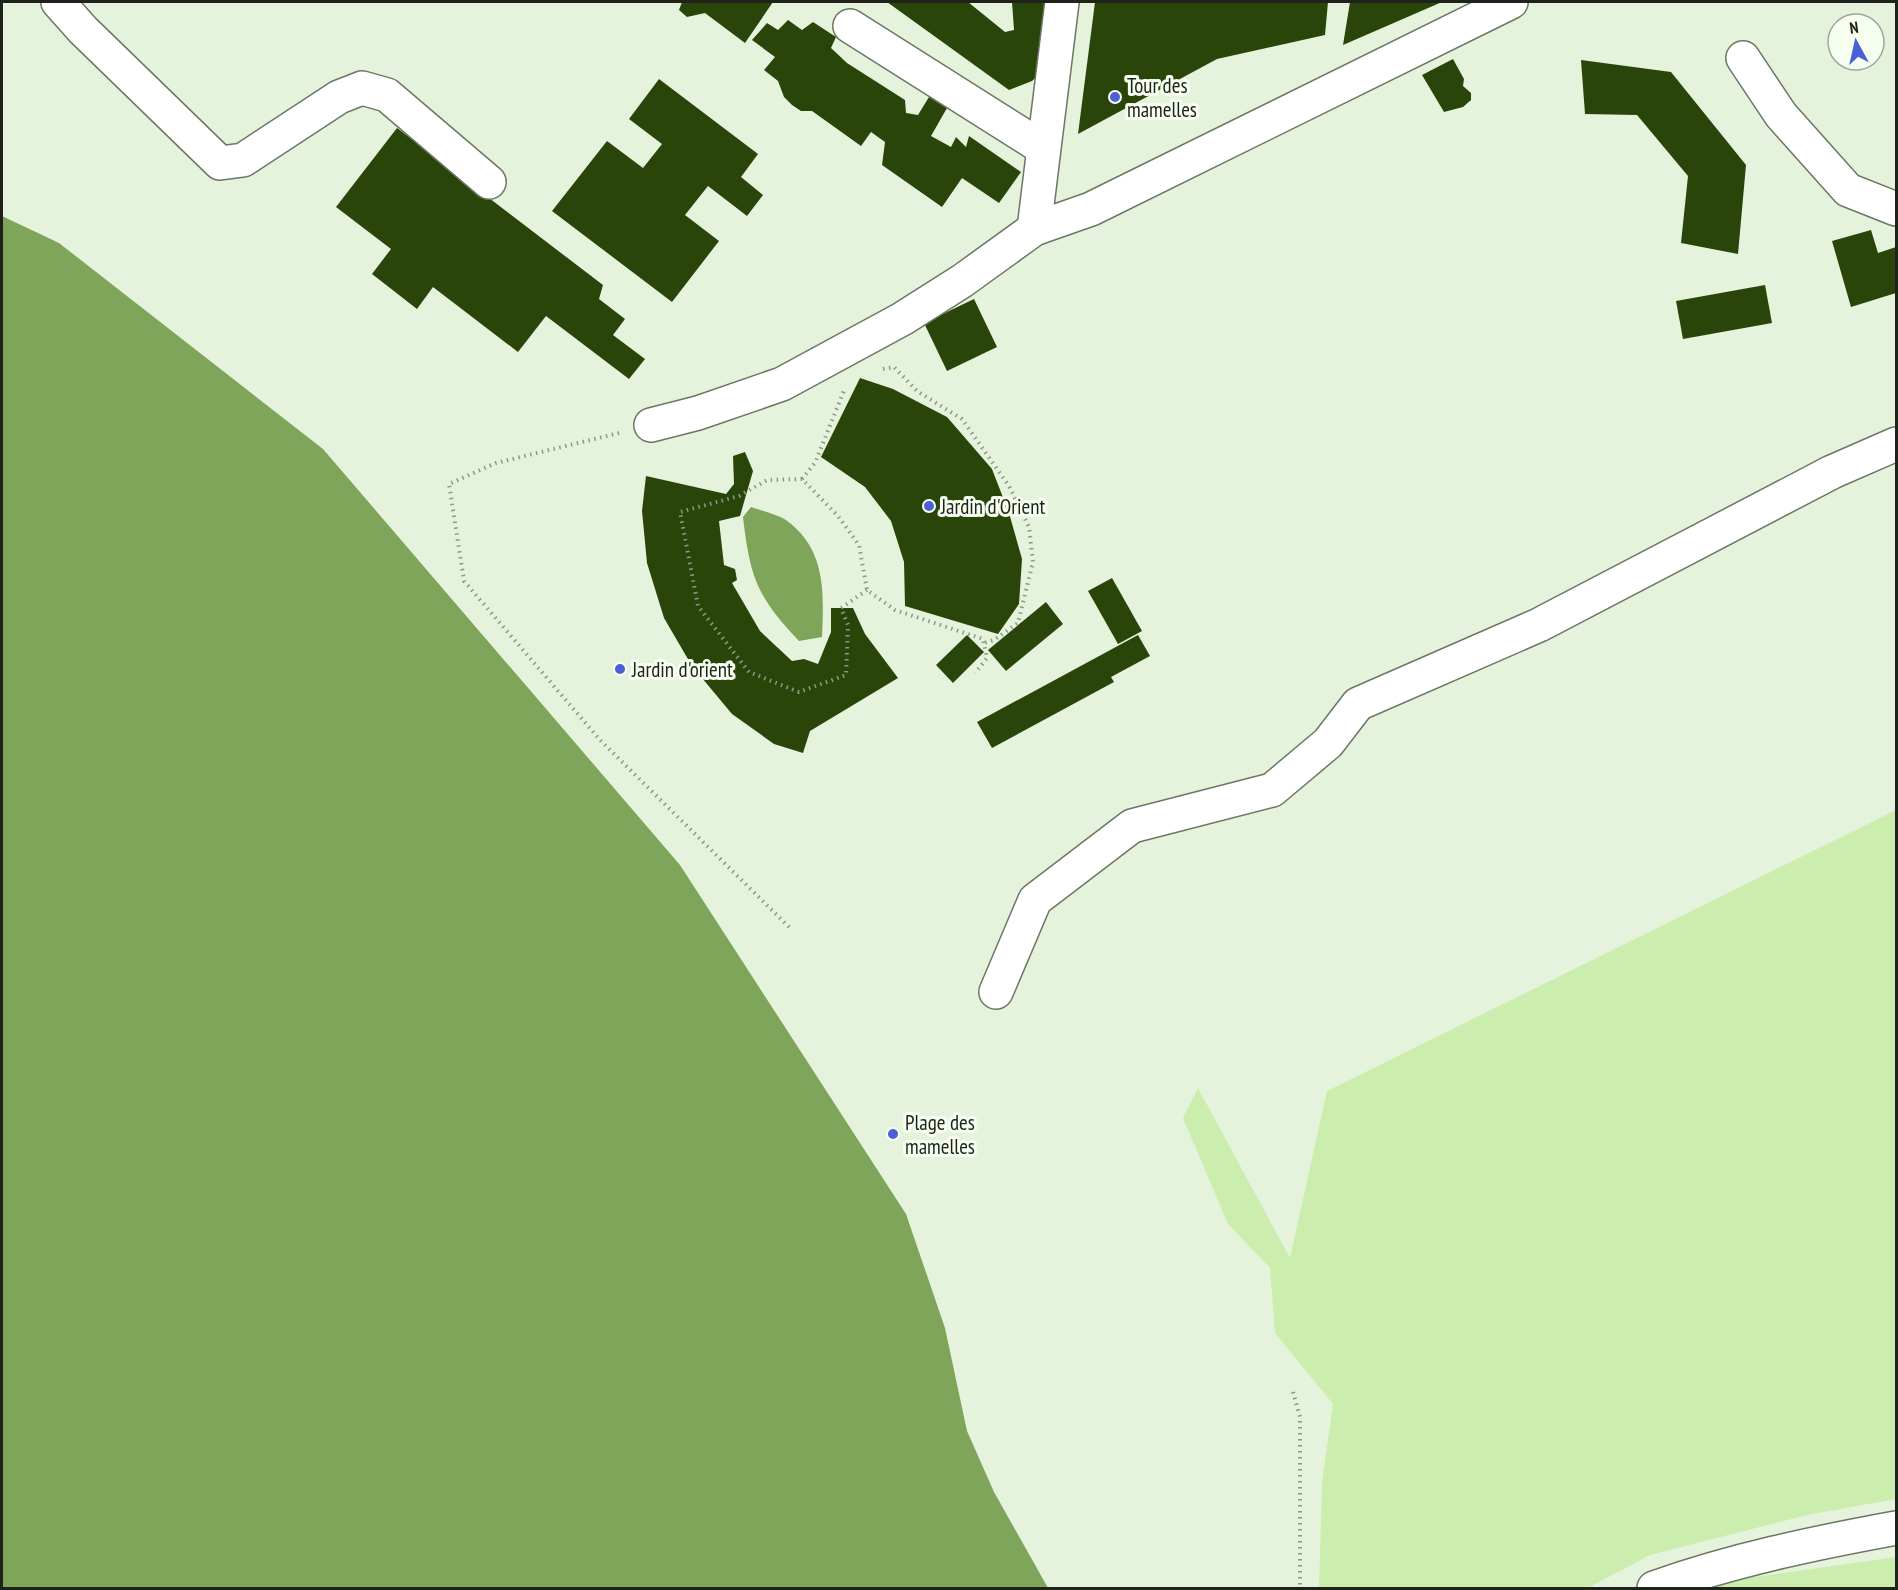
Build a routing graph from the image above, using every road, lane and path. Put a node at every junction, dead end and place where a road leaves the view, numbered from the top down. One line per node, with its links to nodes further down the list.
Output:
1 (58, 2): 7 (street)
2 (1062, 2): 6 (street)
3 (1511, 2): 9 (street)
4 (850, 26): 6 (street)
5 (1743, 58): 8 (street)
6 (1042, 148): 9 (street)
7 (489, 182)
8 (1896, 209)
9 (1034, 229): 12 (street)
10 (874, 371): 16 (path)
11 (849, 379): 14 (path)
12 (651, 425): 18 (path)
13 (1896, 444): 19 (street)
14 (802, 479): 15 (path); 15 (path)
15 (867, 590): 16 (path)
16 (984, 643): 17 (path)
17 (975, 673)
18 (791, 929)
19 (996, 992)
20 (1293, 1392): 22 (path)
21 (1896, 1528): 23 (street)
22 (1300, 1588)
23 (1654, 1588)

